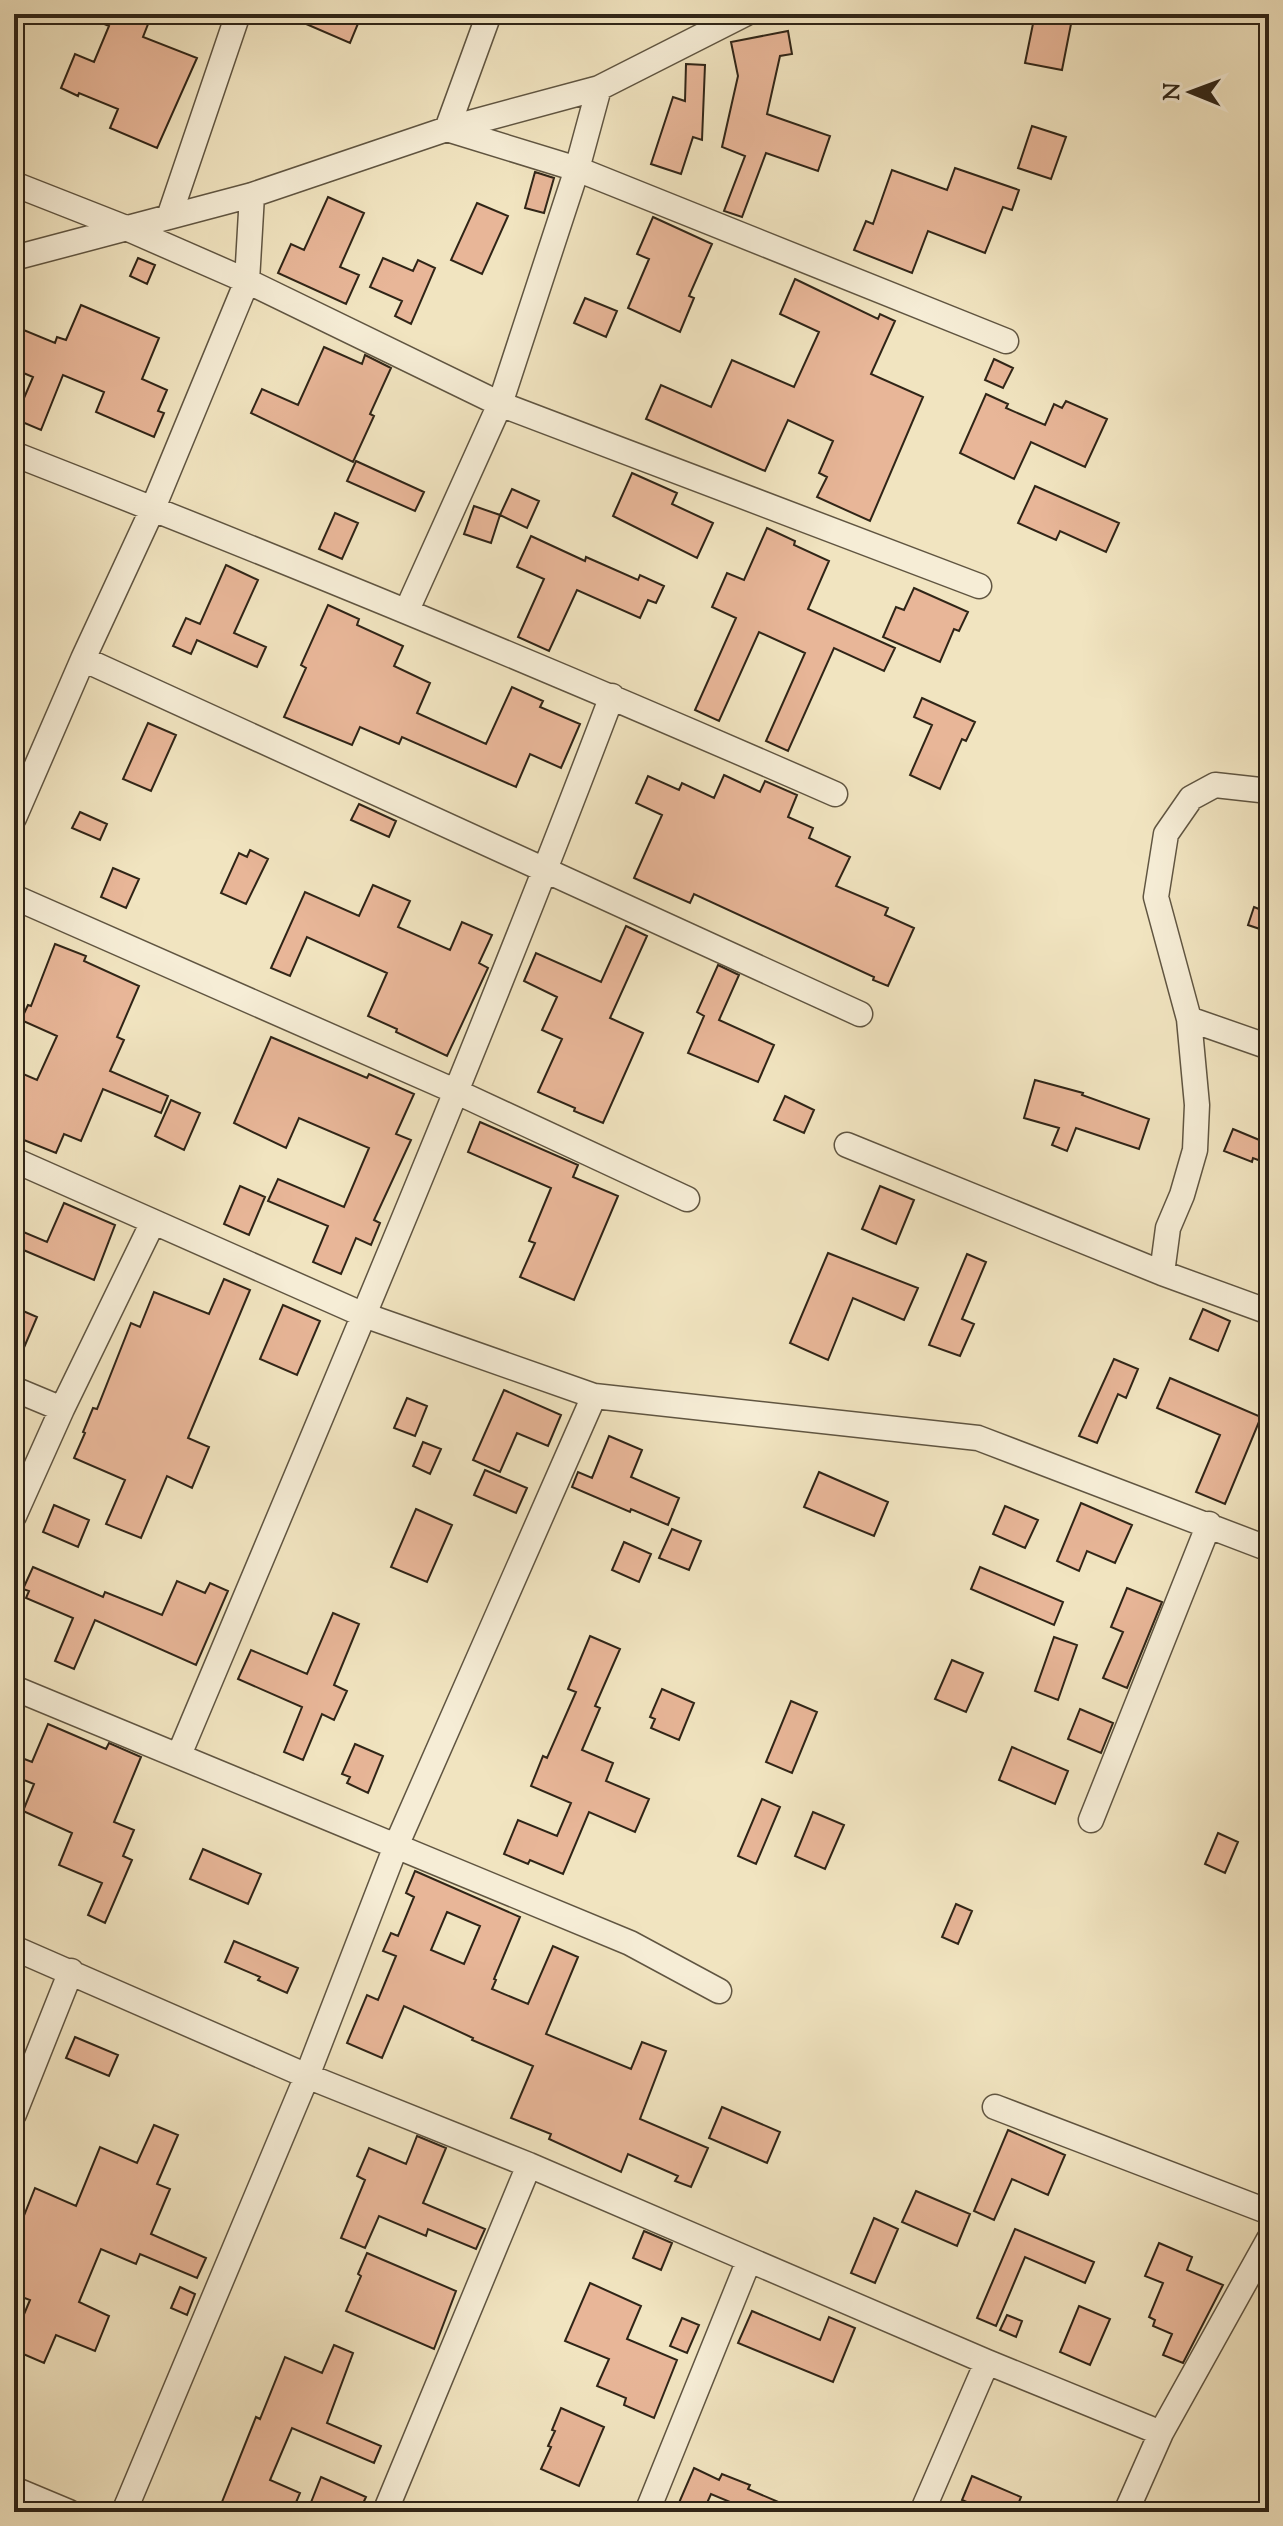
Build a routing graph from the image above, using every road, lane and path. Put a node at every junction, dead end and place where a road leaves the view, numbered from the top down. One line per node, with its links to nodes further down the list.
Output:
1 (238, 14): 9 (street)
2 (489, 14): 5 (street)
3 (745, 14): 4 (street)
4 (599, 88): 5 (street); 6 (street)
5 (447, 129): 6 (street); 8 (street)
6 (577, 169): 13 (street); 14 (street)
7 (14, 184): 10 (street)
8 (252, 195): 9 (street); 12 (street)
9 (169, 217): 10 (street)
10 (126, 228): 11 (street); 12 (street)
11 (14, 258)
12 (247, 281): 14 (street); 16 (street)
13 (1006, 341)
14 (500, 404): 17 (street); 18 (street)
15 (14, 454): 16 (street)
16 (153, 508): 18 (street); 19 (street)
17 (979, 586)
18 (407, 610): 20 (street)
19 (83, 659): 23 (street); 24 (street)
20 (612, 696): 22 (street); 24 (street)
21 (1269, 791): 27 (street)
22 (835, 794)
23 (14, 818)
24 (546, 869): 26 (street); 29 (street)
25 (14, 897): 29 (street)
26 (860, 1014)
27 (1189, 1019): 28 (street); 34 (street)
28 (1269, 1047)
29 (457, 1092): 32 (street); 36 (street)
30 (847, 1145): 34 (street)
31 (14, 1160): 33 (street)
32 (687, 1199)
33 (153, 1222): 36 (street); 39 (street)
34 (1162, 1273): 35 (street)
35 (1269, 1312)
36 (364, 1315): 38 (street); 44 (street)
37 (14, 1389): 39 (street)
38 (594, 1396): 41 (street); 46 (street)
39 (62, 1409): 40 (street)
40 (14, 1516)
41 (1209, 1524): 42 (street); 45 (street)
42 (1269, 1549)
43 (14, 1688): 44 (street)
44 (179, 1755): 46 (street)
45 (1091, 1820)
46 (396, 1846): 49 (street); 50 (street)
47 (14, 1948): 48 (street)
48 (71, 1971): 50 (street); 52 (street)
49 (719, 1991)
50 (307, 2076): 53 (street); 61 (street)
51 (995, 2107): 54 (street)
52 (14, 2114)
53 (529, 2165): 56 (street); 62 (street)
54 (1269, 2212)
55 (1269, 2239): 58 (street)
56 (749, 2260): 57 (street); 63 (street)
57 (987, 2362): 58 (street); 64 (street)
58 (1161, 2433): 65 (street)
59 (14, 2489): 60 (street)
60 (69, 2512)
61 (124, 2512)
62 (385, 2512)
63 (647, 2512)
64 (922, 2512)
65 (1126, 2512)

